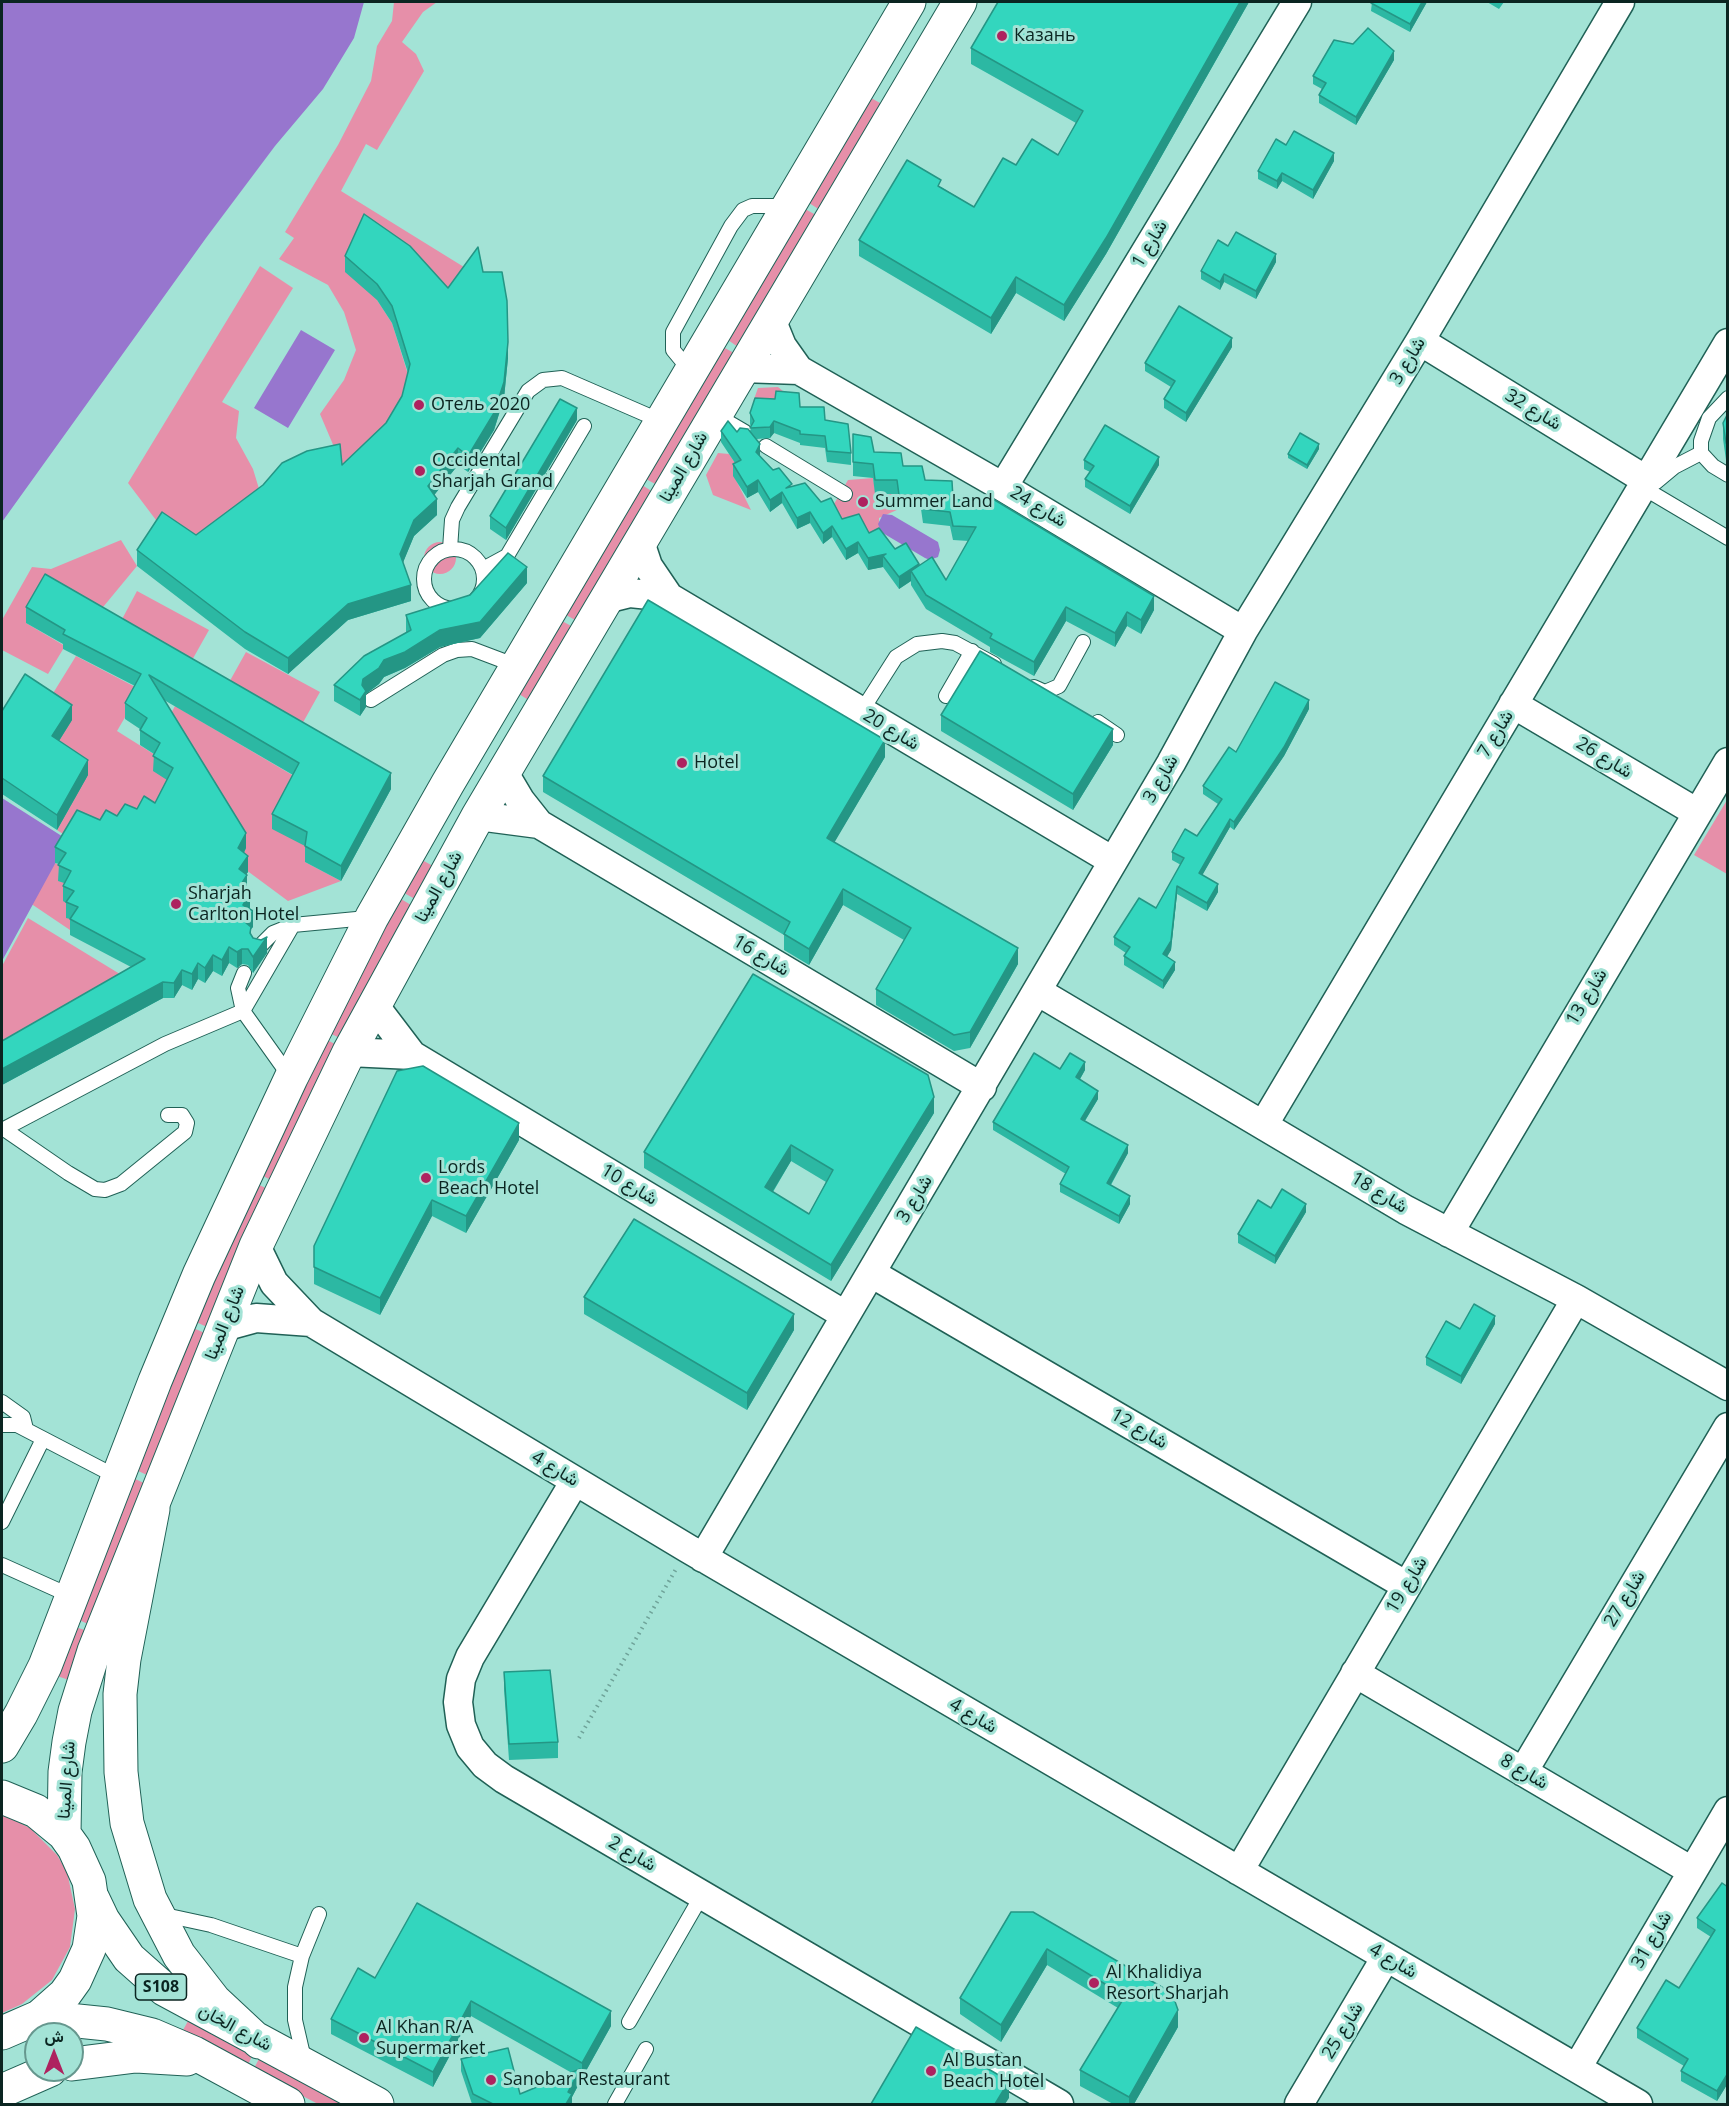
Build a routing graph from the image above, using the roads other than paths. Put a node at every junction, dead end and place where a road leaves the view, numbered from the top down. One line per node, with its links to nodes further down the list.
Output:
1 (909, 2): 14 (main road)
2 (938, 2): 6 (main road)
3 (960, 2): 6 (main road, شارع المينا)
4 (1297, 2): 21 (street, شارع 1)
5 (1620, 2): 8 (street, شارع 3)
6 (936, 42): 7 (main road, شارع المينا)
7 (771, 319): 10 (main road, شارع المينا); 11 (street, شارع 24)
8 (1420, 341): 20 (street, شارع 32); 29 (street, شارع 3)
9 (1728, 343): 20 (street, شارع 7)
10 (742, 368): 11 (street, شارع 24); 13 (main road, شارع المينا)
11 (799, 370): 21 (street, شارع 24)
12 (1728, 398): 18 (lane)
13 (714, 414): 16 (lane); 24 (main road, شارع المينا)
14 (663, 422): 25 (lane); 32 (main road)
15 (584, 426): 26 (lane)
16 (745, 432)
17 (765, 446): 22 (lane)
18 (1701, 453): 19 (lane); 20 (lane)
19 (1728, 475)
20 (1646, 486): 23 (lane); 37 (street, شارع 7)
21 (1003, 487): 29 (street, شارع 24)
22 (845, 494)
23 (1728, 538)
24 (640, 542): 27 (street, شارع 20); 28 (main road, شارع المينا)
25 (450, 549): 26 (lane); 26 (lane)
26 (483, 569)
27 (669, 597): 28 (street, شارع 20); 38 (street, شارع 20)
28 (606, 599): 43 (main road, شارع المينا)
29 (1243, 631): 48 (street, شارع 3)
30 (1083, 642): 34 (lane)
31 (972, 651): 33 (lane); 35 (lane); 38 (lane)
32 (519, 667): 36 (lane); 41 (main road)
33 (1002, 669)
34 (1023, 681)
35 (946, 696)
36 (371, 700)
37 (1513, 704): 44 (street, شارع 26); 61 (street, شارع 7)
38 (861, 712): 48 (street, شارع 20)
39 (1089, 716): 40 (lane)
40 (1117, 735)
41 (471, 746): 47 (main road); 49 (main road)
42 (1728, 762): 44 (street, شارع 13)
43 (504, 773): 45 (main road, شارع المينا); 46 (street, شارع 16)
44 (1696, 812): 63 (street, شارع 13)
45 (478, 816): 46 (street, شارع 16); 47 (main road, شارع المينا)
46 (539, 824): 59 (street, شارع 16)
47 (455, 858): 54 (main road, شارع المينا)
48 (1113, 861): 53 (street, شارع 3)
49 (372, 917): 50 (lane); 58 (main road)
50 (293, 925): 51 (lane); 55 (lane)
51 (259, 947)
52 (244, 973): 55 (lane)
53 (1037, 991): 59 (street, شارع 3); 61 (street, شارع 18)
54 (374, 1005): 56 (main road, شارع المينا); 57 (street, شارع 10)
55 (243, 1011): 58 (lane); 62 (lane)
56 (349, 1052): 57 (street, شارع 10); 64 (main road, شارع المينا)
57 (412, 1054): 67 (street, شارع 10)
58 (291, 1078): 76 (main road)
59 (982, 1087): 65 (street, شارع 3)
60 (168, 1115): 62 (lane)
61 (1264, 1124): 63 (street, شارع 18)
62 (3, 1130)
63 (1449, 1233): 66 (street, شارع 18)
64 (256, 1246): 68 (street, شارع 4); 69 (main road, شارع المينا)
65 (871, 1273): 67 (street, شارع 3); 82 (street, شارع 12)
66 (1576, 1299): 70 (street, شارع 18); 82 (street, شارع 19)
67 (845, 1315): 80 (street, شارع 3)
68 (311, 1322): 69 (street, شارع 4); 77 (street, شارع 4)
69 (223, 1327): 78 (main road, شارع المينا)
70 (1728, 1386)
71 (2, 1402): 74 (lane)
72 (2, 1425): 74 (lane)
73 (1728, 1427): 86 (street, شارع 27)
74 (26, 1429): 75 (lane)
75 (43, 1439): 76 (lane); 79 (lane)
76 (117, 1477): 83 (main road)
77 (575, 1481): 80 (street, شارع 4); 92 (street, شارع 2)
78 (153, 1509): 89 (main road, شارع المينا); 94 (main road)
79 (2, 1522)
80 (695, 1553): 90 (street, شارع 4)
81 (2, 1565): 83 (lane)
82 (1407, 1586): 84 (street, شارع 19)
83 (71, 1596): 85 (main road)
84 (1355, 1673): 86 (street, شارع 8); 90 (street, شارع 19)
85 (2, 1746)
86 (1523, 1772): 91 (street, شارع 8)
87 (2, 1797): 89 (main road)
88 (1728, 1811): 91 (street, شارع 31)
89 (64, 1834): 93 (main road)
90 (1239, 1871): 97 (street, شارع 4)
91 (1692, 1871): 106 (street, شارع 31)
92 (702, 1895): 99 (lane); 109 (street, شارع 2)
93 (93, 1899): 98 (main road); 101 (main road, شارع الخان / S108)
94 (156, 1913): 96 (lane); 101 (main road)
95 (319, 1914): 96 (lane)
96 (302, 1956): 105 (lane)
97 (1386, 1957): 106 (street, شارع 4); 113 (street, شارع 25)
98 (39, 2017): 100 (main road); 104 (main road)
99 (629, 2022)
100 (2, 2033)
101 (260, 2042): 105 (main road, شارع الخان / S108)
102 (646, 2049): 112 (lane)
103 (84, 2062): 104 (main road)
104 (210, 2062): 110 (main road)
105 (307, 2067): 111 (main road, شارع الخان / S108)
106 (1577, 2068): 114 (street, شارع 4)
107 (24, 2081): 108 (main road)
108 (2, 2091)
109 (1051, 2102)
110 (288, 2104)
111 (377, 2104)
112 (615, 2104)
113 (1299, 2104)
114 (1638, 2104)

